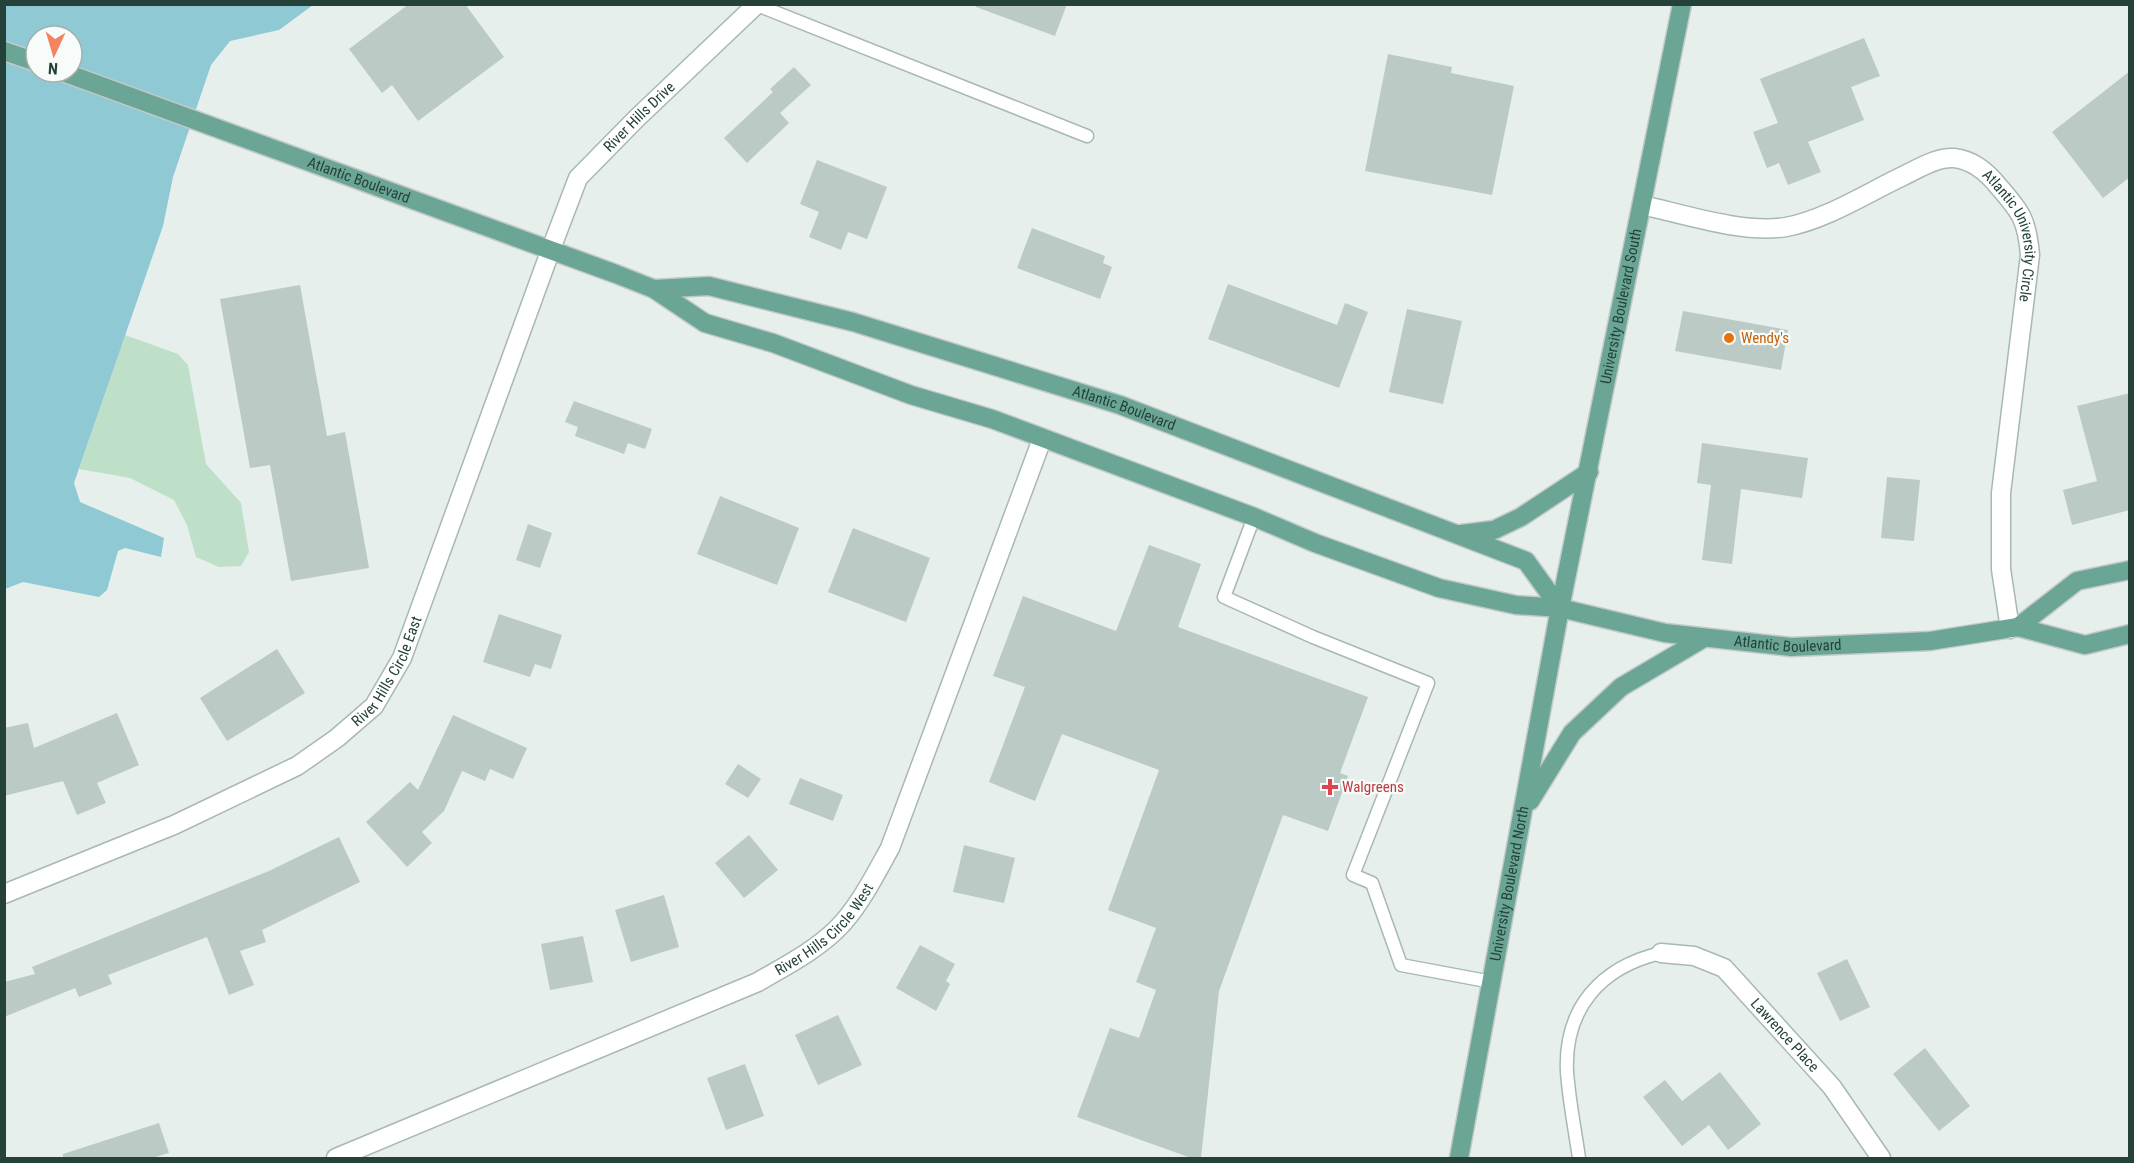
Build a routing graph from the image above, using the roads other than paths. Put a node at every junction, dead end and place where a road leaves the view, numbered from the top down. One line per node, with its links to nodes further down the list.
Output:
1 (1682, 4): 7 (main road, University Boulevard South)
2 (757, 5): 6 (lane); 8 (street, River Hills Drive)
3 (4, 51): 4 (main road)
4 (24, 58)
5 (84, 80): 8 (main road, Atlantic Boulevard)
6 (1087, 136)
7 (1642, 205): 11 (main road, University Boulevard South); 16 (street, Atlantic University Circle)
8 (550, 249): 9 (main road, Atlantic Boulevard); 20 (street, River Hills Circle East)
9 (654, 290): 10 (main road, Atlantic Boulevard); 13 (main road, Atlantic Boulevard)
10 (1042, 439): 12 (main road, Atlantic Boulevard); 23 (street, River Hills Circle West)
11 (1589, 472): 13 (main road); 15 (main road, University Boulevard South)
12 (1254, 516): 15 (main road, Atlantic Boulevard); 22 (lane)
13 (1459, 534): 15 (main road, Atlantic Boulevard)
14 (2130, 570): 16 (main road, Atlantic Boulevard)
15 (1560, 608): 18 (main road, Atlantic Boulevard); 19 (main road, University Boulevard North)
16 (2014, 628): 17 (main road, Atlantic Boulevard); 18 (main road, Atlantic Boulevard)
17 (2130, 634)
18 (1704, 638): 19 (main road)
19 (1524, 810): 22 (main road, University Boulevard North)
20 (4, 894)
21 (1661, 953): 25 (lane); 26 (street, Lawrence Place)
22 (1492, 982): 24 (main road, University Boulevard North)
23 (336, 1158)
24 (1459, 1158)
25 (1579, 1158)
26 (1881, 1158)

